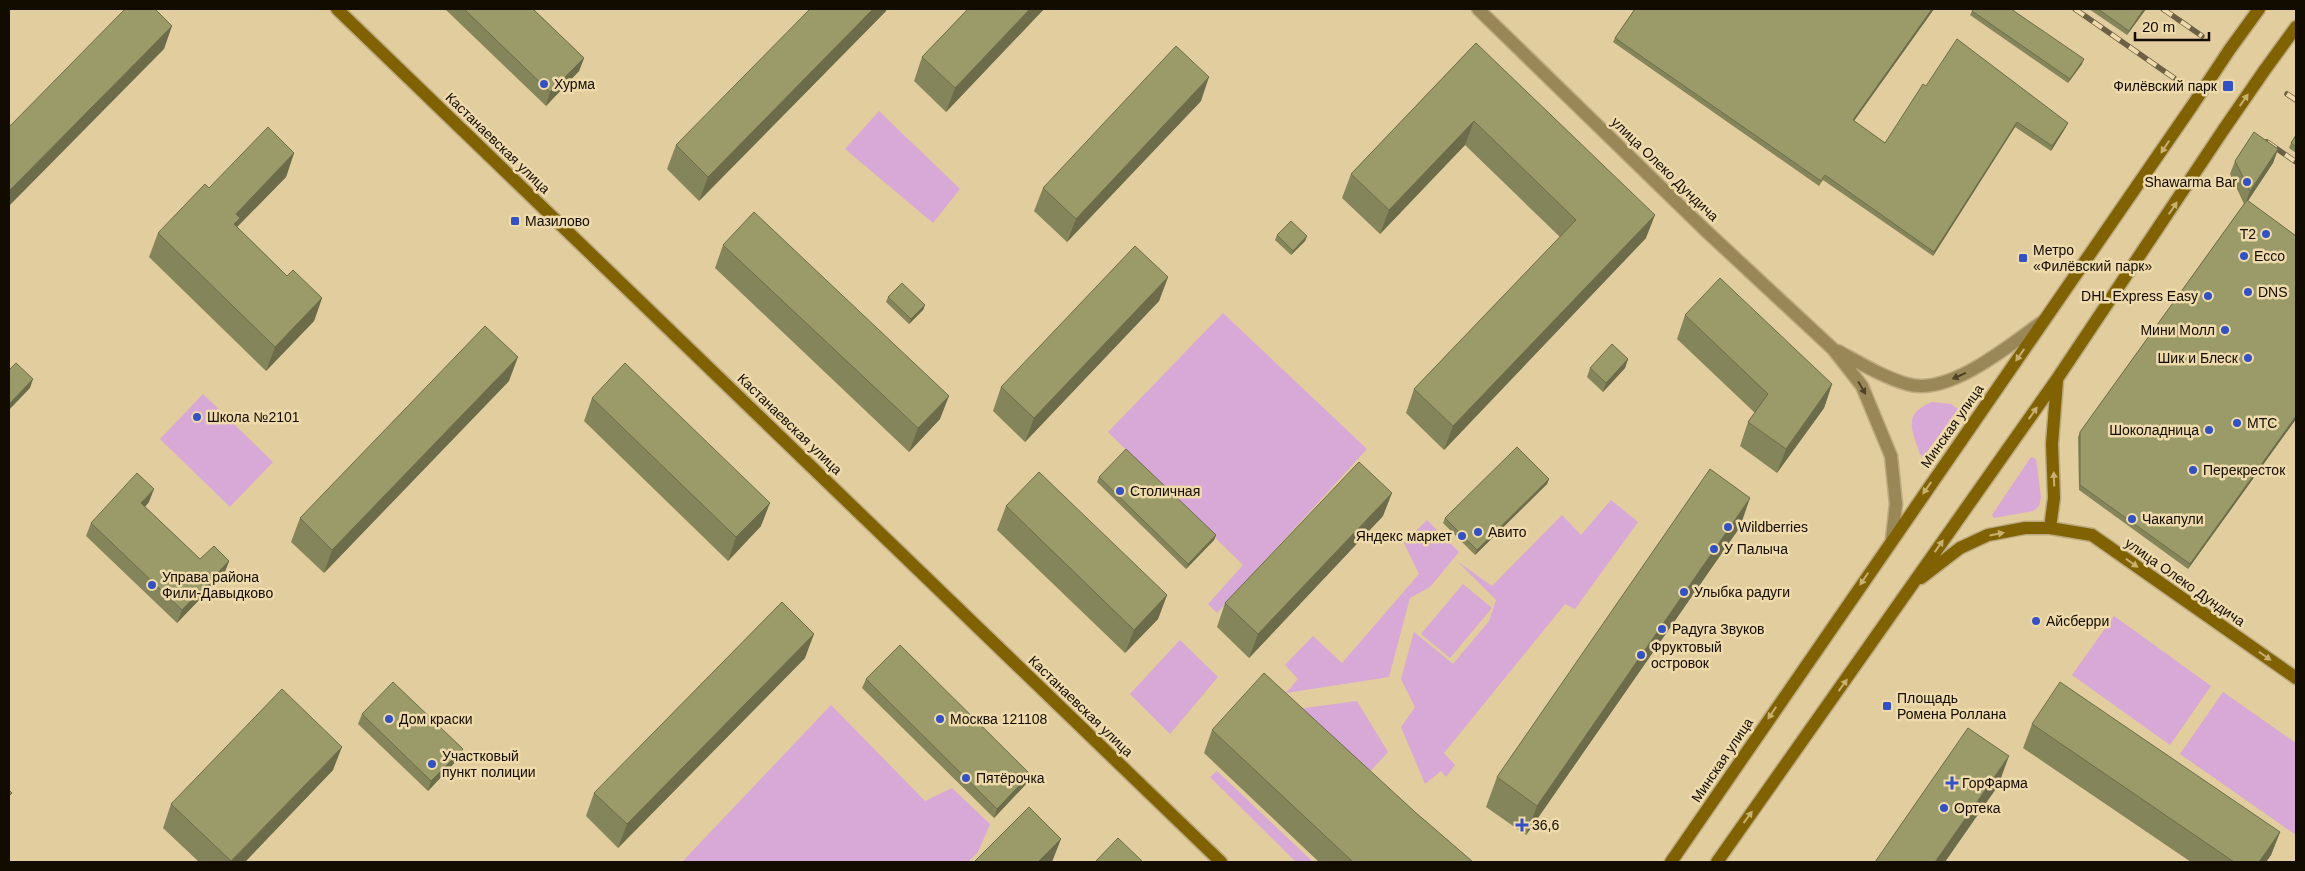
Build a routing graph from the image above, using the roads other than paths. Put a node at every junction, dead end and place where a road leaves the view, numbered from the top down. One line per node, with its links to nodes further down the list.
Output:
1 (336, 9): 14 (main road, Кастанаевская улица)
2 (1478, 9): 6 (street, улица Олеко Дундича)
3 (2259, 9): 5 (main road, Минская улица, one-way to 5, bridge)
4 (2296, 27): 7 (main road, one-way to 4, bridge)
5 (2044, 320): 6 (street, улица Олеко Дундича, one-way to 6); 9 (main road, Минская улица, one-way to 9)
6 (1833, 349): 9 (street, улица Олеко Дундича, one-way to 9)
7 (2057, 380): 8 (main road, one-way to 7); 10 (main road, one-way to 7)
8 (2050, 528): 10 (main road, улица Олеко Дундича, one-way to 8); 11 (main road, улица Олеко Дундича, one-way to 11)
9 (1892, 539): 12 (main road, Минская улица, one-way to 12)
10 (1911, 586): 13 (main road, one-way to 10)
11 (2296, 678)
12 (1686, 840): 15 (main road); 16 (main road, Минская улица)
13 (1718, 860)
14 (1221, 862)
15 (1659, 862)
16 (1671, 862)

